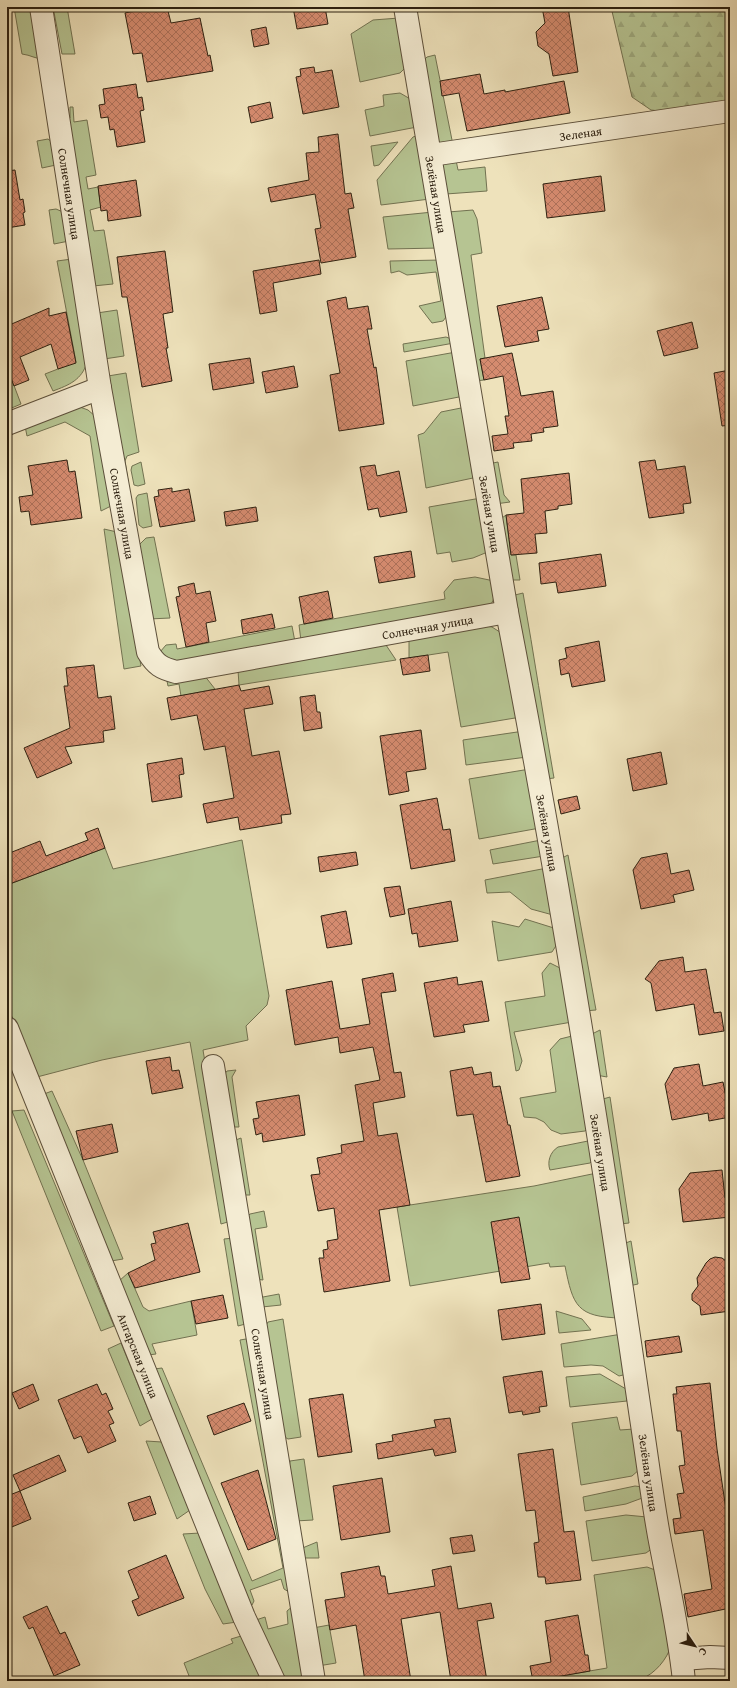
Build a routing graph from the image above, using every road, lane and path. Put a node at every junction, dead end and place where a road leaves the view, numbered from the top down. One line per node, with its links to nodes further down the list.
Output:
1 (41, 7): 5 (street, Солнечная улица)
2 (405, 7): 4 (street, Зелёная улица)
3 (730, 111): 4 (street, Зеленая)
4 (431, 155): 7 (street, Зелёная улица)
5 (100, 388): 6 (street); 7 (street, Солнечная улица)
6 (7, 424)
7 (507, 612): 11 (street, Зелёная улица)
8 (7, 1028): 12 (street, Ангарская улица)
9 (213, 1066): 13 (street, Солнечная улица)
10 (730, 1658): 11 (street)
11 (681, 1675)
12 (274, 1681)
13 (314, 1681)

